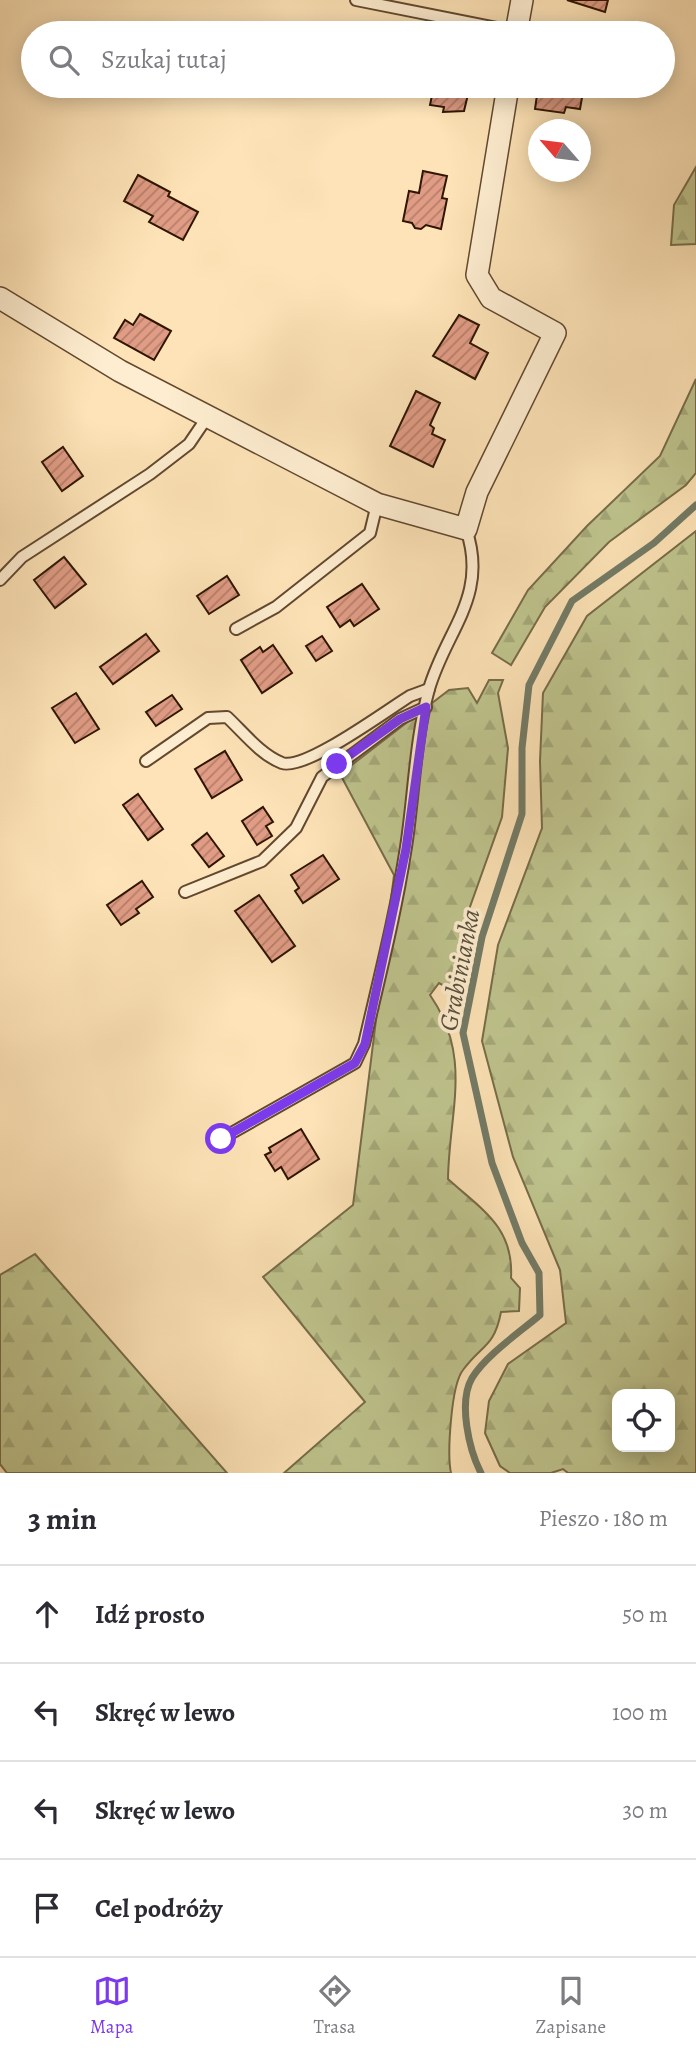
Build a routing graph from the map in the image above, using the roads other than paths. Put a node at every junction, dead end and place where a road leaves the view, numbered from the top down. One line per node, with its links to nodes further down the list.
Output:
1 (356, 0): 3 (lane)
2 (522, 0): 4 (street)
3 (462, 21)
4 (519, 21)
5 (506, 98): 9 (street)
6 (0, 298): 7 (street)
7 (208, 416): 8 (street); 10 (lane)
8 (377, 504): 9 (street); 11 (lane)
9 (466, 529): 12 (lane)
10 (0, 579)
11 (236, 629)
12 (429, 689): 13 (lane); 14 (lane)
13 (426, 707): 15 (lane); 16 (lane)
14 (146, 761)
15 (185, 892)
16 (221, 1139)

